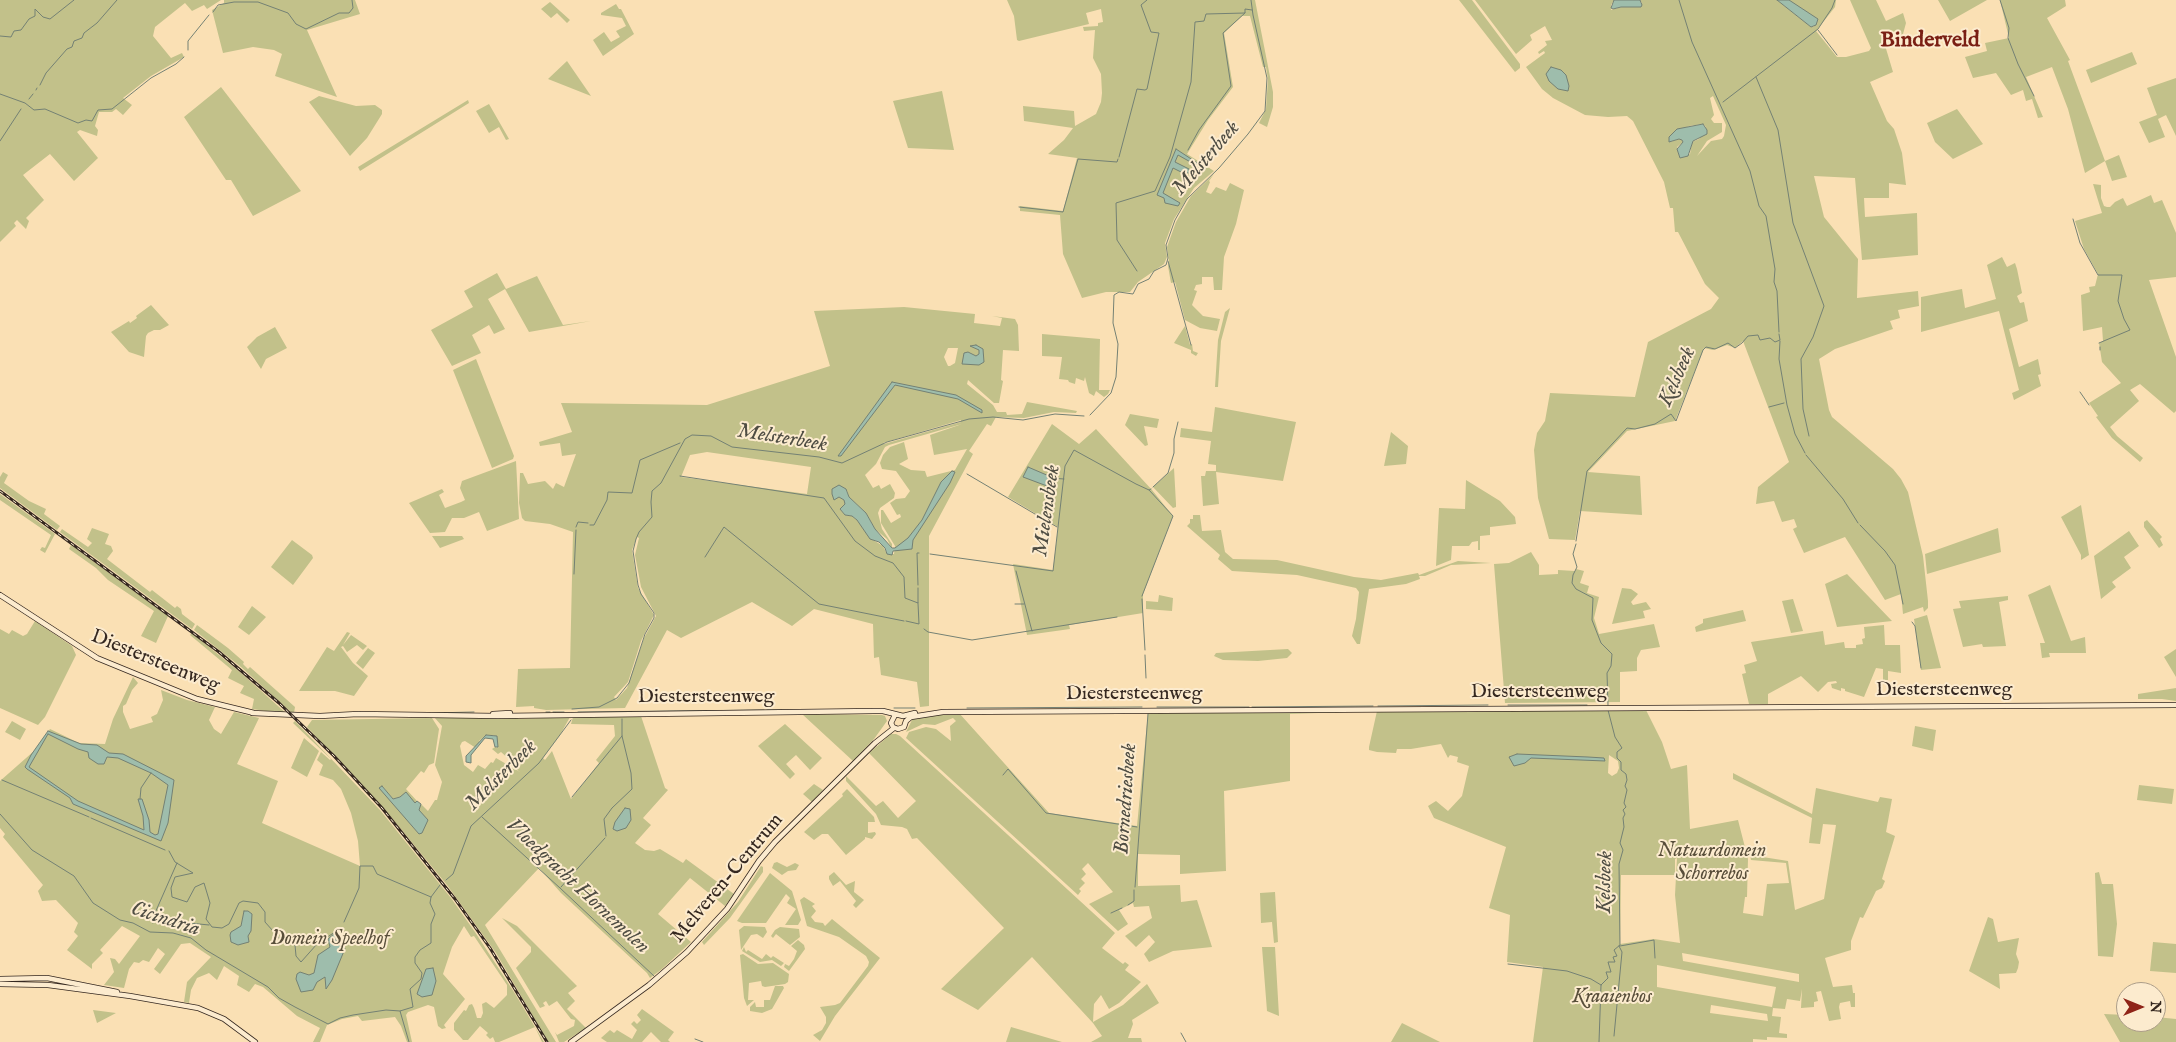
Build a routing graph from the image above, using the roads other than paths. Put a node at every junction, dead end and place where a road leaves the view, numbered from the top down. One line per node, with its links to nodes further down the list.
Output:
1 (0, 595): 6 (main road, Diestersteenweg)
2 (2176, 705): 3 (main road, Diestersteenweg)
3 (943, 712): 4 (main road, Diestersteenweg); 5 (main road, Diestersteenweg)
4 (903, 716): 5 (main road); 6 (main road, Diestersteenweg)
5 (906, 721): 6 (main road, Diestersteenweg)
6 (893, 722): 11 (main road, Melveren-Centrum)
7 (0, 979): 9 (main road)
8 (0, 984): 9 (main road)
9 (130, 996): 10 (main road)
10 (254, 1042)
11 (571, 1042)

